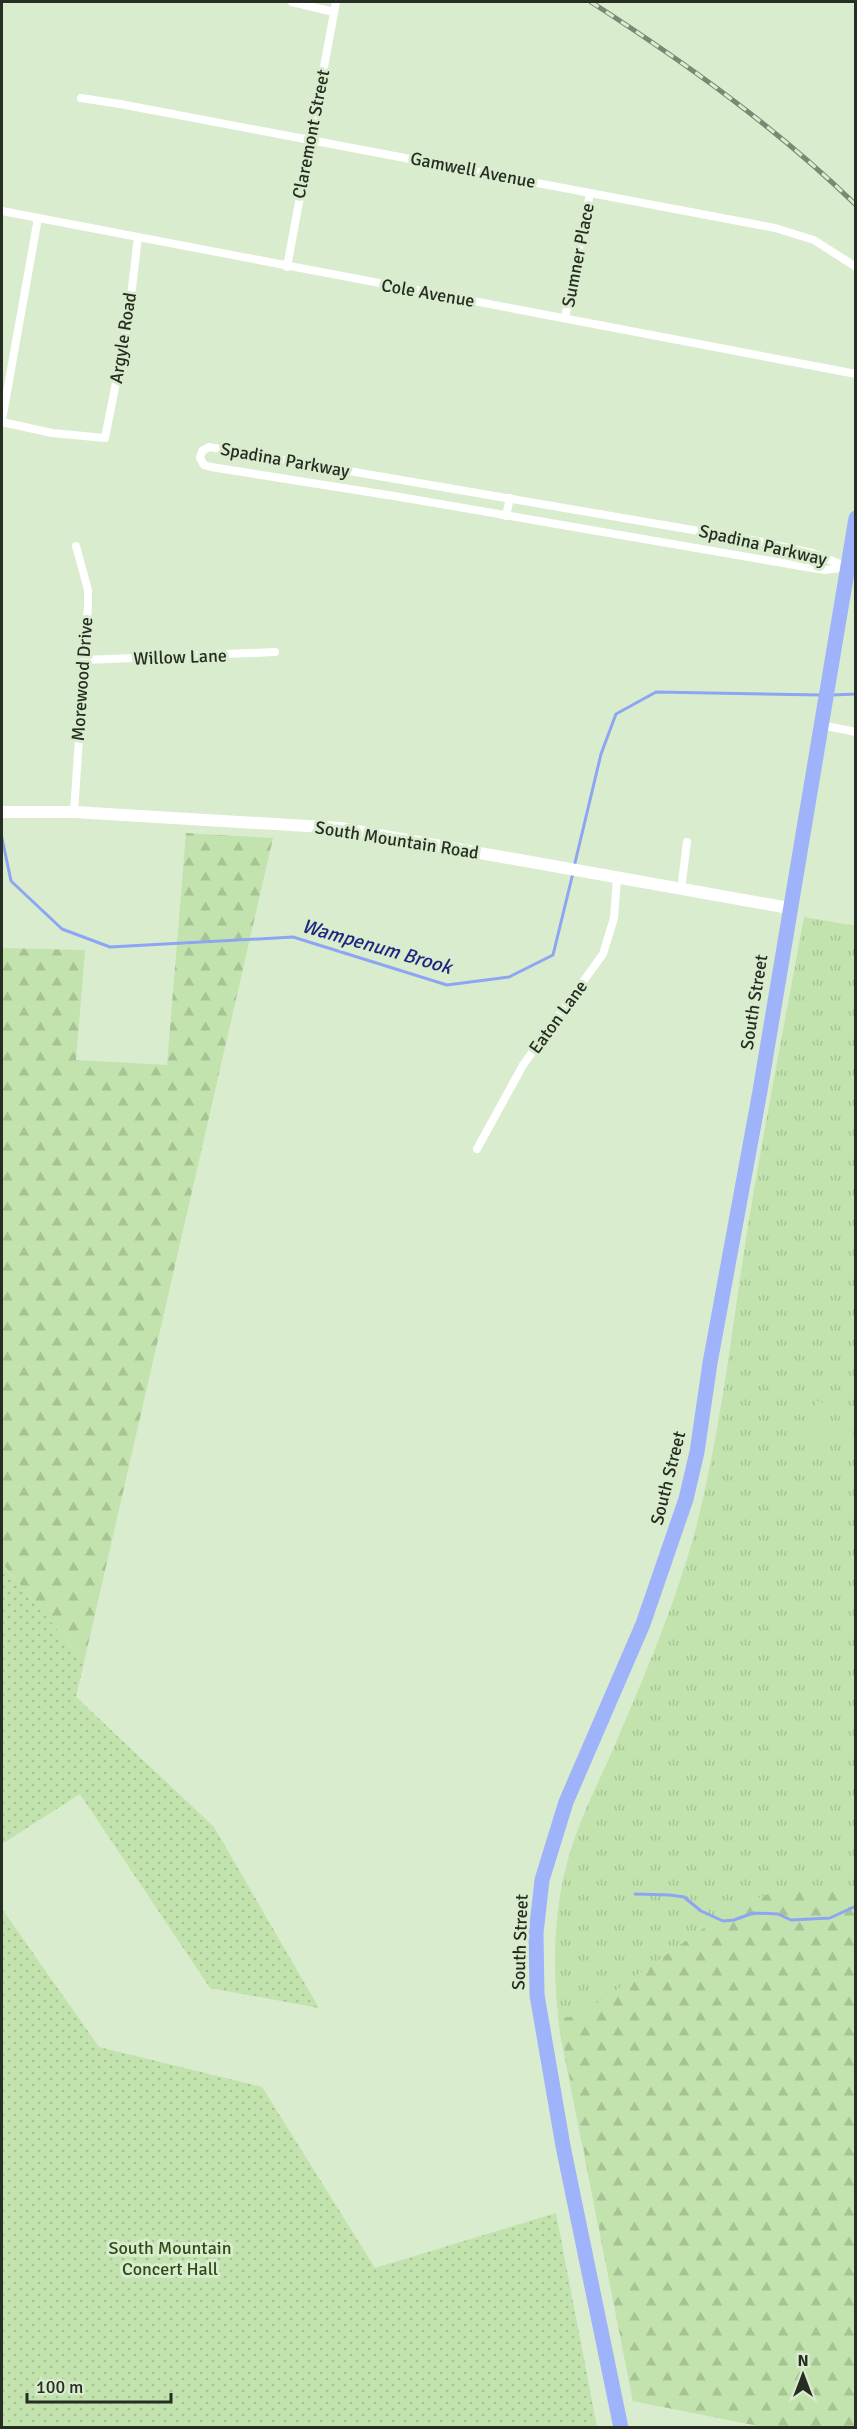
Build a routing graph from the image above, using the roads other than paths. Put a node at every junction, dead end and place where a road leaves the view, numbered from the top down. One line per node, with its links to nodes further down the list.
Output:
1 (292, 2): 3 (street)
2 (336, 2): 3 (street, Claremont Street)
3 (334, 12): 5 (street, Claremont Street)
4 (81, 98): 5 (street, Gamwell Avenue)
5 (311, 140): 6 (street, Gamwell Avenue); 10 (street, Claremont Street)
6 (590, 193): 11 (street, Gamwell Avenue); 12 (street, Sumner Place)
7 (2, 212): 8 (street, Cole Avenue)
8 (38, 218): 9 (street, Cole Avenue); 14 (street)
9 (138, 237): 10 (street, Cole Avenue); 14 (street, Argyle Road)
10 (287, 267): 12 (street, Cole Avenue)
11 (855, 267)
12 (566, 318): 13 (street, Cole Avenue)
13 (855, 374)
14 (2, 421)
15 (510, 498): 16 (street); 16 (street, Spadina Parkway); 17 (street, Spadina Parkway)
16 (506, 516): 19 (street, Spadina Parkway)
17 (662, 524): 19 (street); 21 (street, Spadina Parkway)
18 (855, 528): 21 (highway, South Street)
19 (658, 541): 21 (street, Spadina Parkway)
20 (76, 546): 23 (street, Morewood Drive)
21 (848, 567): 24 (highway, South Street)
22 (275, 652): 23 (street, Willow Lane)
23 (85, 660): 27 (street, Morewood Drive)
24 (821, 725): 25 (street); 31 (highway, South Street)
25 (855, 732)
26 (2, 812): 27 (street, South Mountain Road)
27 (74, 812): 29 (street, South Mountain Road)
28 (687, 842): 30 (street)
29 (617, 878): 30 (street, South Mountain Road); 32 (street, Eaton Lane)
30 (681, 890): 31 (street, South Mountain Road)
31 (789, 908): 33 (highway, South Street)
32 (477, 1149)
33 (621, 2427)

